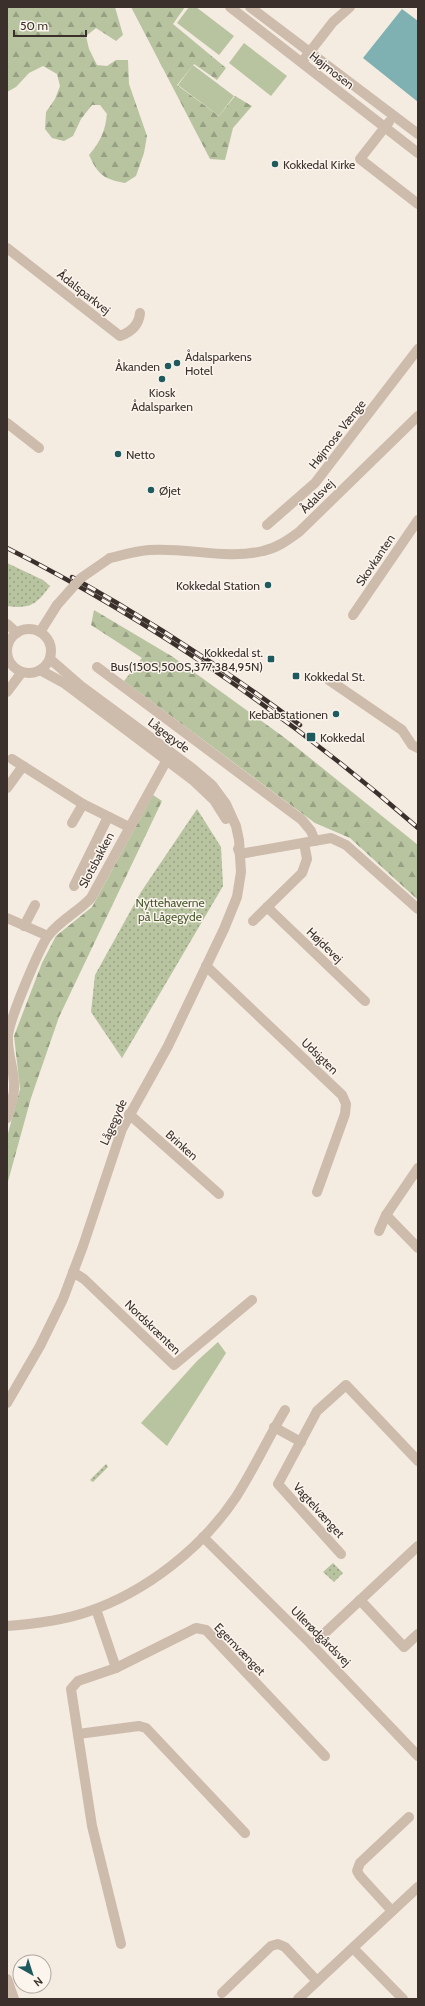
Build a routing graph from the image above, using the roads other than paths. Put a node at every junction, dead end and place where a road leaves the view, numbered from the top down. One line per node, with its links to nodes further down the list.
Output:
1 (230, 7): 5 (street, Højmosen)
2 (250, 7): 4 (street, Højmosen)
3 (350, 7): 4 (street)
4 (309, 52): 5 (street); 6 (street, Højmosen)
5 (301, 62): 7 (street, Højmosen)
6 (394, 116): 7 (street); 8 (street, Højmosen)
7 (385, 127): 9 (street, Højmosen); 10 (street)
8 (418, 134)
9 (418, 153)
10 (418, 204)
11 (7, 248): 12 (street, Ådalsparkvej)
12 (140, 313)
13 (418, 349): 18 (street, Højmose Vænge)
14 (418, 416): 21 (street, Ådalsvej, bridge)
15 (7, 423): 16 (street)
16 (39, 448)
17 (418, 520): 19 (street, Skovkanten)
18 (267, 526)
19 (353, 615)
20 (7, 624): 22 (street)
21 (40, 632): 22 (street); 24 (street)
22 (17, 633): 23 (street)
23 (7, 644): 26 (street)
24 (50, 659): 27 (street); 32 (street, Lågegyde)
25 (97, 667): 40 (street, Lågegyde)
26 (9, 669): 28 (street)
27 (40, 670): 28 (street); 32 (street, Lågegyde)
28 (22, 672): 30 (street)
29 (329, 680): 31 (street)
30 (7, 692)
31 (418, 748)
32 (169, 757): 39 (street, Slotsbakken); 41 (street, Lågegyde); 41 (street, Lågegyde)
33 (12, 760): 34 (street, Slotsbakken)
34 (23, 766): 35 (street); 36 (street, Slotsbakken)
35 (7, 788)
36 (83, 804): 37 (street, Slotsbakken); 38 (street)
37 (108, 817): 39 (street, Slotsbakken); 42 (street, Slotsbakken)
38 (72, 824)
39 (129, 827): 49 (street, Slotsbakken)
40 (309, 842): 41 (street); 44 (street, Lågegyde); 45 (street)
41 (240, 854): 50 (street, Lågegyde)
42 (74, 886)
43 (35, 905): 48 (street)
44 (268, 907): 47 (street, Lågegyde); 51 (street, Højdevej)
45 (418, 909)
46 (7, 918): 48 (street)
47 (253, 921)
48 (24, 926): 49 (street)
49 (48, 936): 52 (street, Slotsbakken)
50 (206, 966): 53 (street, Lågegyde); 56 (street, Udsigten)
51 (365, 1001)
52 (7, 1037): 54 (street, Slotsbakken)
53 (129, 1114): 57 (street, Brinken); 61 (street, Lågegyde)
54 (7, 1118)
55 (418, 1168): 58 (street)
56 (317, 1192)
57 (219, 1194)
58 (386, 1215): 59 (street); 60 (street)
59 (379, 1231)
60 (418, 1248)
61 (73, 1272): 62 (street, Nordskrænten); 63 (street, Lågegyde)
62 (252, 1300)
63 (7, 1403)
64 (285, 1410): 65 (street)
65 (274, 1427): 66 (street); 68 (street)
66 (301, 1442): 67 (street, Vagtelvænget); 70 (street, Vagtelvænget)
67 (418, 1461)
68 (203, 1537): 72 (street); 75 (street, Ullerødgårdsvej)
69 (418, 1546): 71 (street)
70 (340, 1554)
71 (360, 1600): 74 (street); 75 (street)
72 (96, 1609): 73 (street); 76 (street)
73 (7, 1626)
74 (418, 1634)
75 (312, 1645): 78 (street, Ullerødgårdsvej)
76 (116, 1668): 77 (street, Egernvænget); 79 (street, Egernvænget)
77 (78, 1734): 81 (street); 84 (street, Egernvænget)
78 (417, 1752)
79 (325, 1756)
80 (409, 1817): 83 (street)
81 (245, 1833)
82 (418, 1887): 83 (street)
83 (392, 1911): 85 (street)
84 (121, 1944)
85 (353, 1948): 87 (street); 91 (street)
86 (7, 1979): 89 (street)
87 (317, 1981): 88 (street); 90 (street)
88 (222, 1993)
89 (14, 1999)
90 (298, 1999)
91 (403, 1999)

